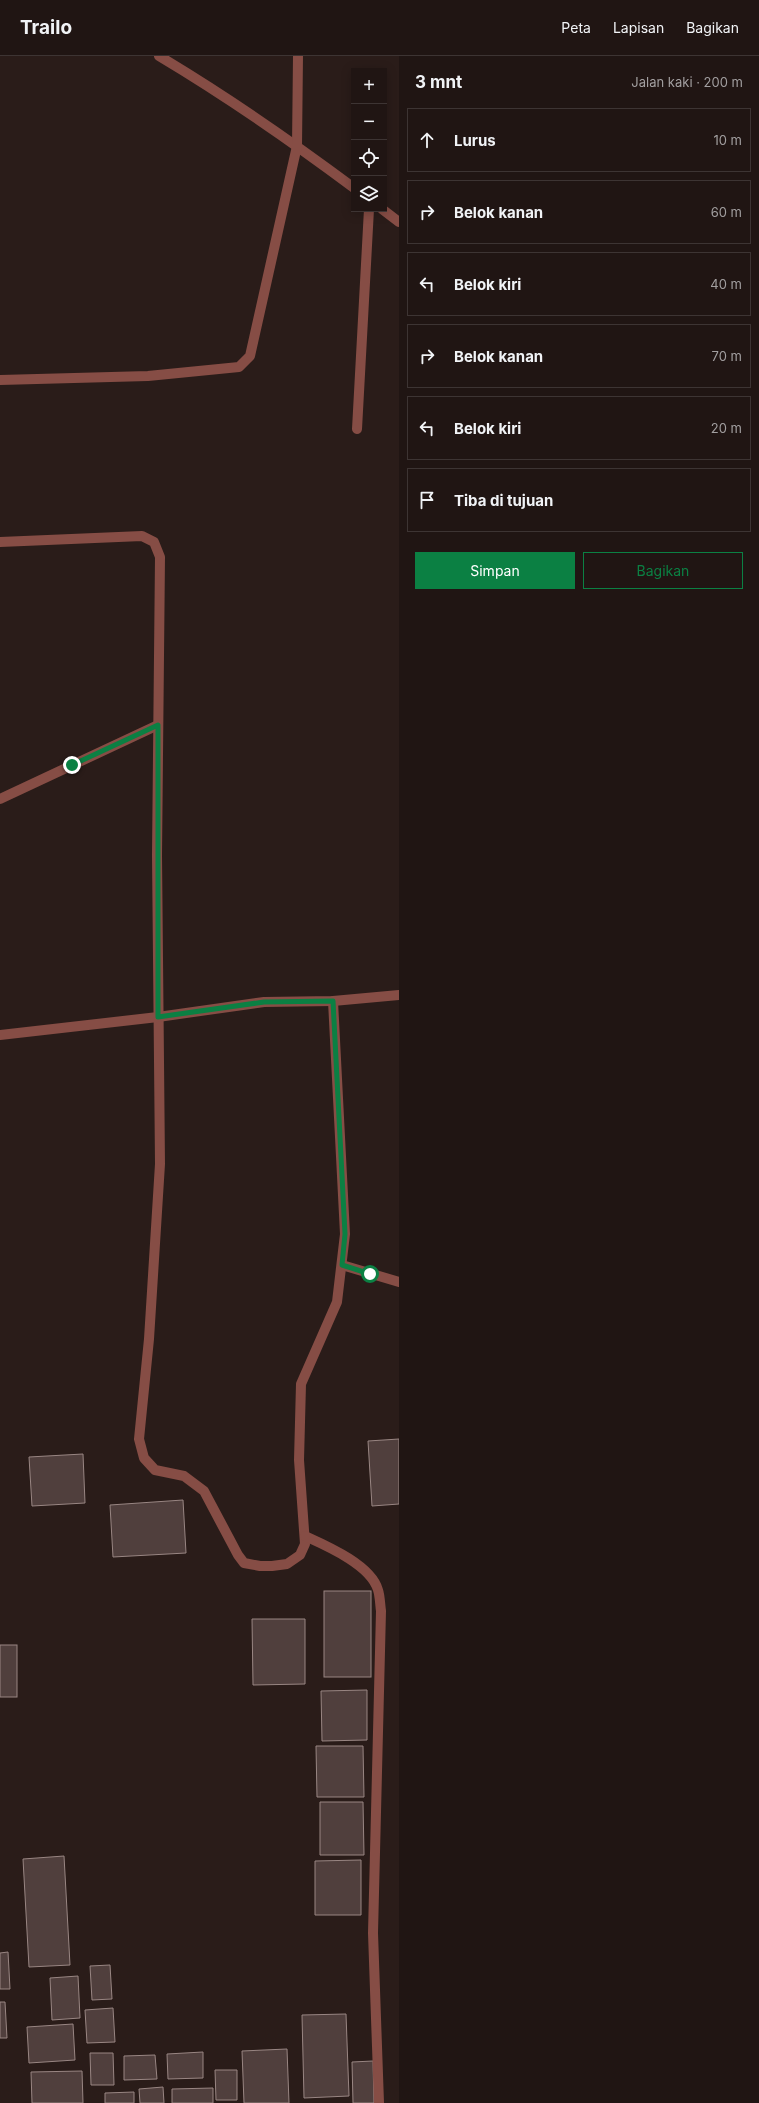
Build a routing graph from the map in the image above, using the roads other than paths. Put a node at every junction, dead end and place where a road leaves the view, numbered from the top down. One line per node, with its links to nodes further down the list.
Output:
1 (159, 56): 3 (street)
2 (298, 56): 3 (street)
3 (297, 146): 4 (street); 8 (street)
4 (351, 186)
5 (369, 212): 9 (street)
6 (386, 212): 7 (street)
7 (399, 222)
8 (0, 380)
9 (358, 429)
10 (0, 542): 11 (street)
11 (158, 725): 12 (street); 15 (street)
12 (0, 799)
13 (399, 995): 14 (street)
14 (333, 1001): 15 (street); 17 (street)
15 (158, 1017): 16 (street); 19 (street)
16 (0, 1035)
17 (342, 1265): 18 (street); 19 (street)
18 (399, 1282)
19 (305, 1536): 20 (street)
20 (379, 2103)

